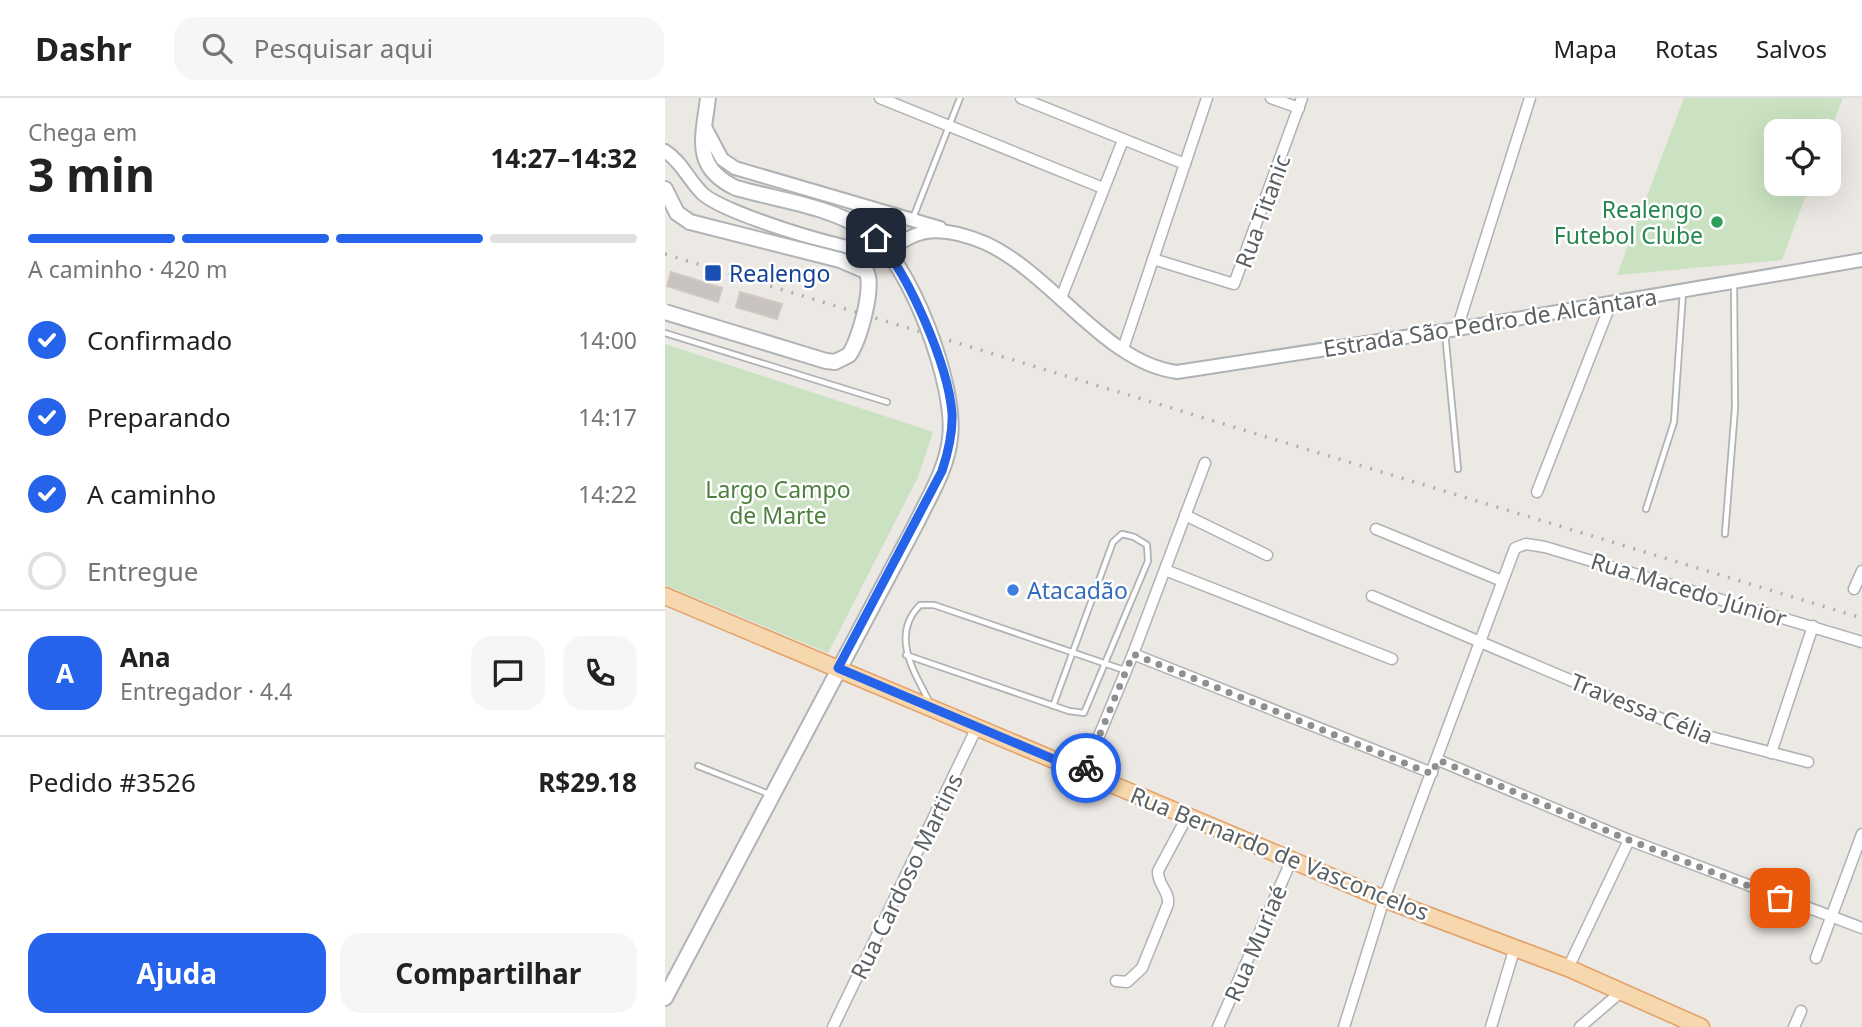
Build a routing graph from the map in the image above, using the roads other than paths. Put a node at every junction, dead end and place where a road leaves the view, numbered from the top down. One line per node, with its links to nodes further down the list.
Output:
1 (708, 98): 10 (main road)
2 (880, 98): 9 (street)
3 (960, 98): 9 (lane)
4 (1021, 98): 11 (street)
5 (1207, 98): 13 (street)
6 (1271, 98): 8 (street)
7 (1530, 98): 27 (street)
8 (1301, 103): 20 (street, Rua Titanic)
9 (949, 126): 14 (street); 17 (lane)
10 (705, 127): 16 (street, Estrada São Pedro de Alcântara); 53 (main road, bridge)
11 (1123, 140): 13 (street); 14 (street)
12 (665, 151): 19 (street)
13 (1185, 163): 20 (street)
14 (1103, 188): 24 (street)
15 (665, 189): 26 (main road, bridge)
16 (865, 207): 17 (street, Estrada São Pedro de Alcântara); 19 (street)
17 (913, 219): 18 (street, Estrada São Pedro de Alcântara)
18 (951, 232): 19 (street); 24 (street, Estrada São Pedro de Alcântara)
19 (865, 251)
20 (1153, 259): 29 (street)
21 (1862, 260): 22 (street, Estrada São Pedro de Alcântara)
22 (1734, 283): 23 (street, Estrada São Pedro de Alcântara); 37 (lane)
23 (1683, 291): 25 (street, Estrada São Pedro de Alcântara); 34 (lane)
24 (1061, 298): 29 (street, Estrada São Pedro de Alcântara)
25 (1611, 303): 27 (street, Estrada São Pedro de Alcântara); 33 (street)
26 (665, 312)
27 (1451, 330): 29 (street, Estrada São Pedro de Alcântara); 32 (lane)
28 (665, 333): 30 (lane)
29 (1123, 349)
30 (887, 402)
31 (1205, 463): 35 (street)
32 (1458, 469)
33 (1537, 492)
34 (1646, 509)
35 (1185, 515): 38 (street); 39 (street)
36 (1376, 529): 41 (street)
37 (1725, 534)
38 (1267, 555)
39 (1165, 570): 49 (street); 51 (street)
40 (1862, 570): 42 (street)
41 (1502, 581): 45 (street, Rua Macedo Júnior); 46 (street)
42 (1854, 589)
43 (665, 596): 53 (main road, Rua Bernardo de Vasconcelos)
44 (1372, 596): 46 (street, Travessa Célia)
45 (1813, 626): 47 (street, Rua Macedo Júnior); 58 (street)
46 (1481, 642): 58 (street, Travessa Célia); 59 (street)
47 (1862, 642)
48 (1073, 653): 50 (lane); 52 (lane); 52 (lane); 56 (lane)
49 (1133, 654): 54 (street); 63 (street)
50 (905, 655): 55 (lane); 56 (lane)
51 (1392, 659)
52 (1104, 664): 54 (lane); 56 (lane)
53 (838, 668): 55 (main road, Rua Bernardo de Vasconcelos); 64 (main road)
54 (1126, 671): 62 (street)
55 (931, 705): 57 (main road, Rua Bernardo de Vasconcelos)
56 (1053, 706)
57 (978, 725): 62 (main road, Rua Bernardo de Vasconcelos); 80 (street, Rua Cardoso Martins)
58 (1770, 753): 60 (street, Travessa Célia)
59 (1438, 760): 63 (street); 67 (street)
60 (1808, 762)
61 (698, 766): 64 (lane)
62 (1084, 772): 65 (main road, Rua Bernardo de Vasconcelos)
63 (1432, 774): 69 (street)
64 (771, 794): 77 (main road)
65 (1188, 815): 68 (main road, Rua Bernardo de Vasconcelos); 75 (street)
66 (1862, 834): 70 (street)
67 (1629, 840): 70 (street); 74 (street)
68 (1292, 859): 69 (main road, Rua Bernardo de Vasconcelos); 81 (street, Rua Muriaé)
69 (1384, 898): 72 (main road, Rua Bernardo de Vasconcelos); 82 (street)
70 (1830, 917): 71 (street); 73 (street)
71 (1862, 928)
72 (1515, 947): 74 (main road, Rua Bernardo de Vasconcelos); 83 (street)
73 (1816, 958)
74 (1568, 968): 76 (main road, Rua Bernardo de Vasconcelos)
75 (1115, 981)
76 (1622, 991): 79 (main road, Rua Bernardo de Vasconcelos); 84 (street)
77 (665, 998)
78 (1801, 1010): 85 (street)
79 (1689, 1023)
80 (833, 1027)
81 (1218, 1027)
82 (1344, 1027)
83 (1491, 1027)
84 (1580, 1027)
85 (1794, 1027)

